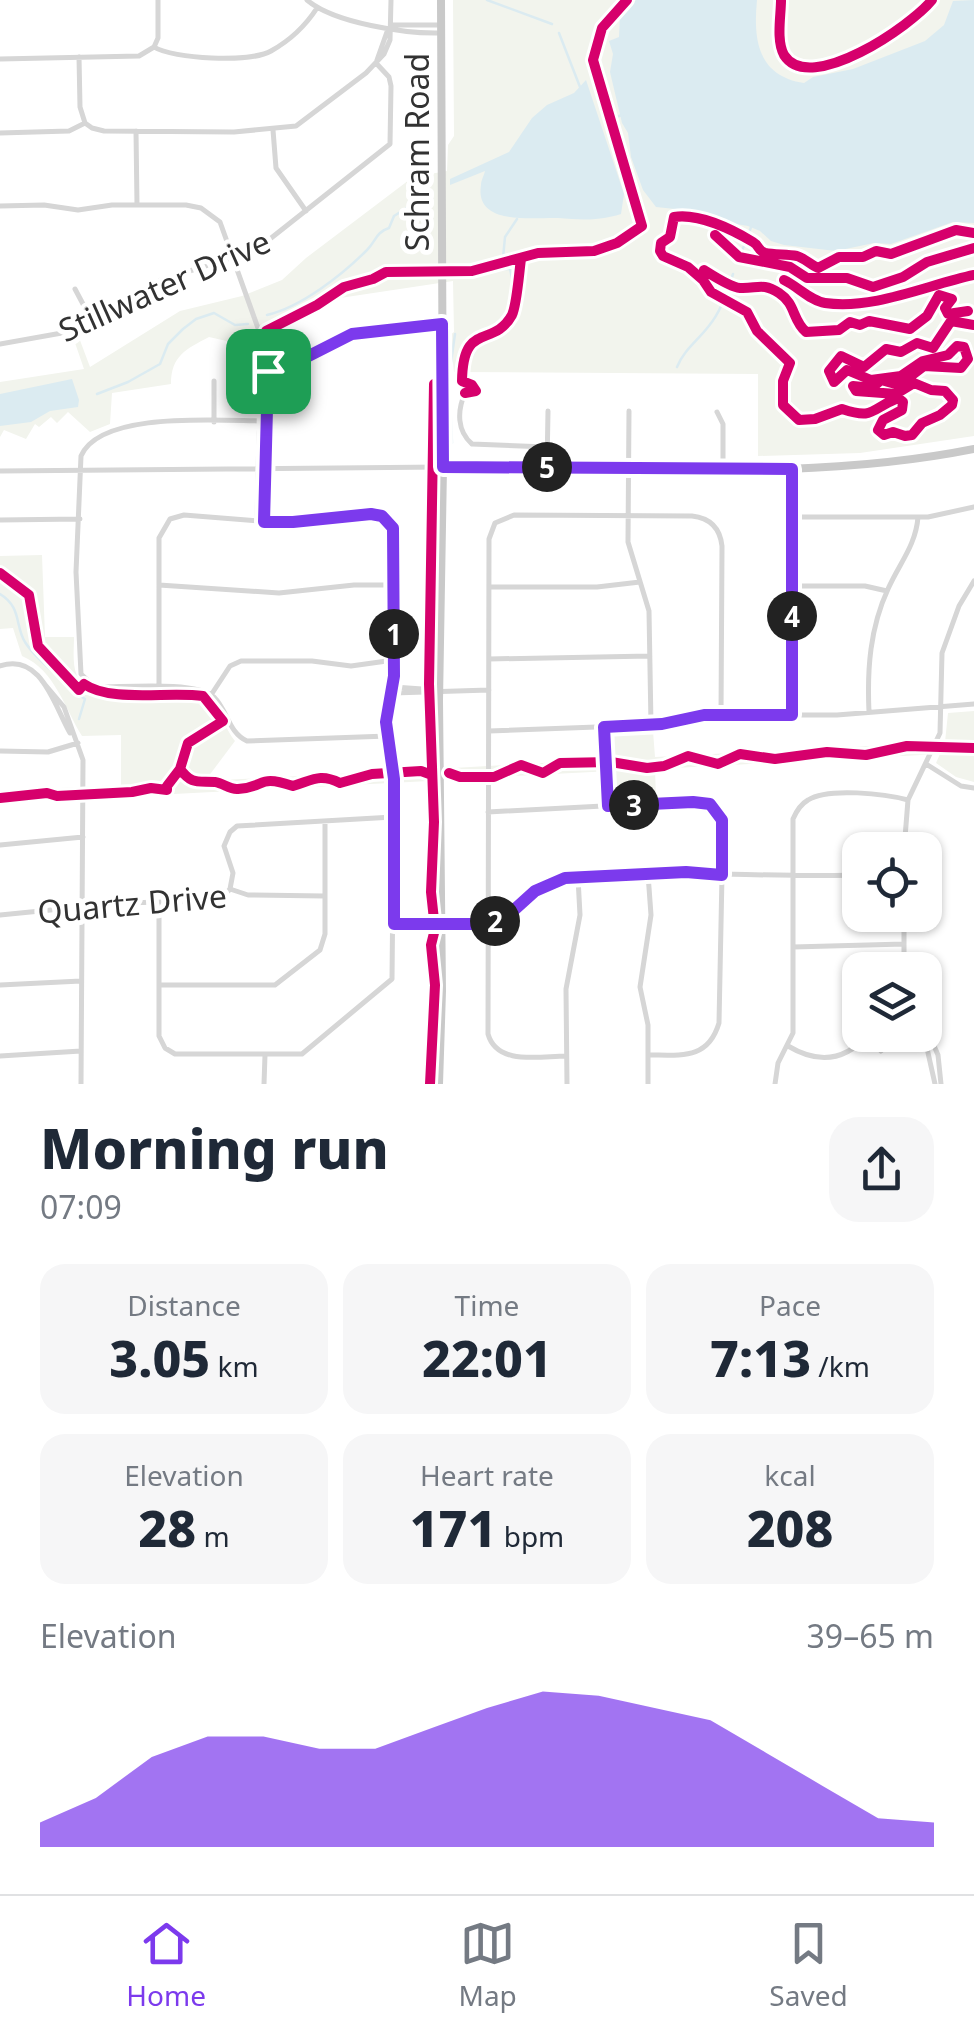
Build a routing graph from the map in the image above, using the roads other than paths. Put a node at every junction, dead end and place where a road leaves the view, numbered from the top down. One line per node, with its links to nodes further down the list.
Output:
1 (158, 0): 8 (street)
2 (307, 0): 5 (street)
3 (392, 0): 6 (street)
4 (441, 0): 7 (main road, Schram Road)
5 (316, 8): 6 (street); 8 (street)
6 (389, 26): 7 (street); 11 (street)
7 (441, 29): 22 (main road, Schram Road)
8 (154, 47): 9 (street)
9 (79, 57): 10 (street); 12 (street)
10 (0, 59)
11 (376, 63): 13 (street); 18 (street, Stillwater Drive)
12 (85, 122): 14 (street); 15 (street)
13 (273, 130): 14 (street); 18 (street)
14 (136, 131): 16 (street)
15 (0, 133)
16 (137, 205): 17 (street); 19 (street)
17 (0, 206)
18 (307, 212): 19 (street, Stillwater Drive)
19 (235, 259): 21 (street, Stillwater Drive); 24 (street)
20 (75, 290): 21 (street)
21 (92, 321): 23 (street, Stillwater Drive)
22 (442, 324): 24 (street); 34 (main road, Schram Road)
23 (0, 344)
24 (268, 371): 30 (street)
25 (214, 381): 31 (street)
26 (465, 393): 32 (street)
27 (548, 411): 32 (street)
28 (628, 411): 36 (street)
29 (717, 412): 37 (street)
30 (263, 421): 31 (street); 38 (street)
31 (214, 422): 40 (street)
32 (547, 447): 35 (street)
33 (974, 449): 39 (main road)
34 (443, 467): 35 (main road); 38 (street); 63 (main road, Schram Road)
35 (547, 467): 36 (main road)
36 (628, 468): 37 (main road); 43 (street)
37 (722, 468): 39 (main road)
38 (263, 469): 40 (street); 48 (street)
39 (792, 469): 44 (street)
40 (82, 470): 41 (street); 46 (street)
41 (0, 472)
42 (974, 508): 45 (street)
43 (628, 515): 50 (street); 54 (street); 68 (street)
44 (792, 517): 45 (street); 53 (street)
45 (918, 517): 55 (street)
46 (80, 519): 47 (street); 60 (street)
47 (0, 520)
48 (260, 522): 51 (street); 52 (street)
49 (974, 581): 66 (street)
50 (640, 582): 54 (street); 56 (street)
51 (160, 585): 52 (street); 60 (street)
52 (394, 585): 57 (street)
53 (792, 586): 55 (street); 69 (street)
54 (489, 588): 58 (street)
55 (887, 591): 67 (street)
56 (650, 656): 58 (street); 70 (street)
57 (394, 660): 61 (street); 64 (street)
58 (489, 660): 62 (street)
59 (0, 666): 74 (street)
60 (159, 687): 64 (street)
61 (394, 690): 63 (street); 73 (street)
62 (489, 690): 63 (street); 72 (street)
63 (439, 691): 97 (main road, Schram Road)
64 (211, 694): 73 (street)
65 (974, 704): 66 (street)
66 (940, 706): 67 (street); 76 (street)
67 (870, 712): 69 (street)
68 (722, 715): 69 (street); 70 (street)
69 (792, 715)
70 (650, 725): 71 (street)
71 (604, 727): 72 (street); 79 (street)
72 (488, 731): 80 (street)
73 (388, 736): 81 (street)
74 (78, 743): 75 (street); 84 (street)
75 (0, 751)
76 (926, 764): 77 (street); 78 (street)
77 (974, 788)
78 (908, 800): 83 (street); 89 (street)
79 (608, 806): 80 (street); 87 (street)
80 (488, 812): 98 (street)
81 (394, 818): 82 (street); 96 (street)
82 (324, 822): 91 (street); 92 (street)
83 (905, 832)
84 (83, 837): 85 (street); 94 (street)
85 (0, 845)
86 (648, 874): 87 (street); 90 (street); 112 (street)
87 (722, 875): 89 (street); 112 (street)
88 (842, 875): 89 (street)
89 (792, 876): 101 (street)
90 (578, 877): 98 (street); 114 (street)
91 (230, 888): 92 (street, Quartz Drive); 93 (street, Quartz Drive)
92 (324, 896): 105 (street)
93 (159, 904): 94 (street, Quartz Drive); 105 (street)
94 (82, 907): 95 (street, Quartz Drive); 103 (street)
95 (0, 915)
96 (394, 921): 97 (street); 111 (street)
97 (442, 921): 98 (street); 117 (main road, Schram Road)
98 (488, 921): 114 (street)
99 (904, 932): 100 (street)
100 (904, 944): 101 (street); 102 (street)
101 (792, 947): 106 (street)
102 (904, 952)
103 (82, 981): 104 (street); 107 (street)
104 (0, 985)
105 (159, 986): 111 (street)
106 (788, 1046): 108 (street); 120 (street)
107 (81, 1051): 113 (street); 115 (street)
108 (848, 1052)
109 (929, 1052): 121 (street)
110 (937, 1052): 121 (street)
111 (264, 1055): 116 (street)
112 (648, 1055): 119 (street)
113 (0, 1056)
114 (566, 1056): 118 (street)
115 (80, 1084)
116 (264, 1084)
117 (439, 1084)
118 (566, 1084)
119 (648, 1084)
120 (775, 1084)
121 (938, 1084)

